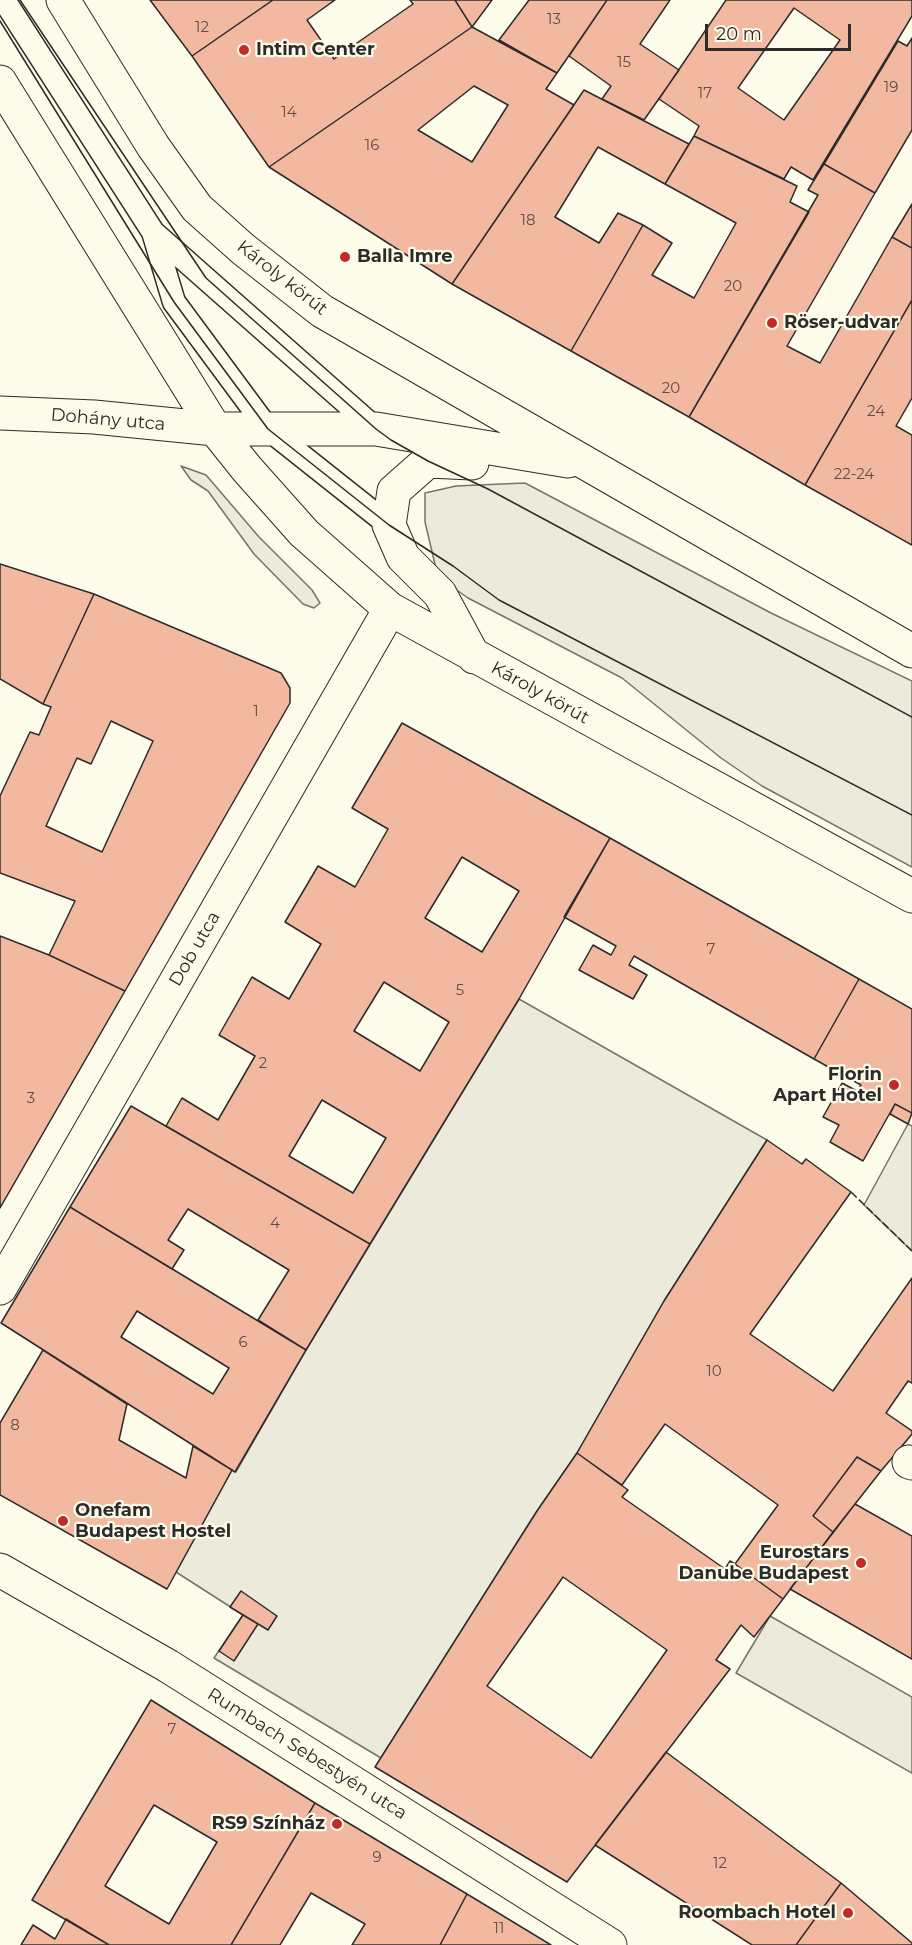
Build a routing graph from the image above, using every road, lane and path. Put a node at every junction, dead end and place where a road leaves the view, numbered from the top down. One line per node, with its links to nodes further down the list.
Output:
1 (4, 0): 4 (lane)
2 (63, 0): 9 (main road, Károly körút)
3 (0, 82): 6 (main road, Károly körút)
4 (153, 232): 7 (lane); 8 (lane)
5 (0, 413): 6 (main road, Dohány utca)
6 (215, 429): 7 (main road, Károly körút); 11 (main road, Károly körút)
7 (268, 429): 8 (main road, Károly körút); 10 (lane)
8 (376, 429): 9 (main road, Károly körút)
9 (588, 464): 10 (main road); 12 (main road, Károly körút)
10 (389, 525): 13 (main road)
11 (390, 609): 13 (main road, Károly körút); 15 (main road, Dob utca)
12 (912, 651)
13 (474, 657): 14 (main road, Károly körút)
14 (912, 896)
15 (0, 1288)
16 (0, 1570): 17 (main road, Rumbach Sebestyén utca)
17 (610, 1945)

